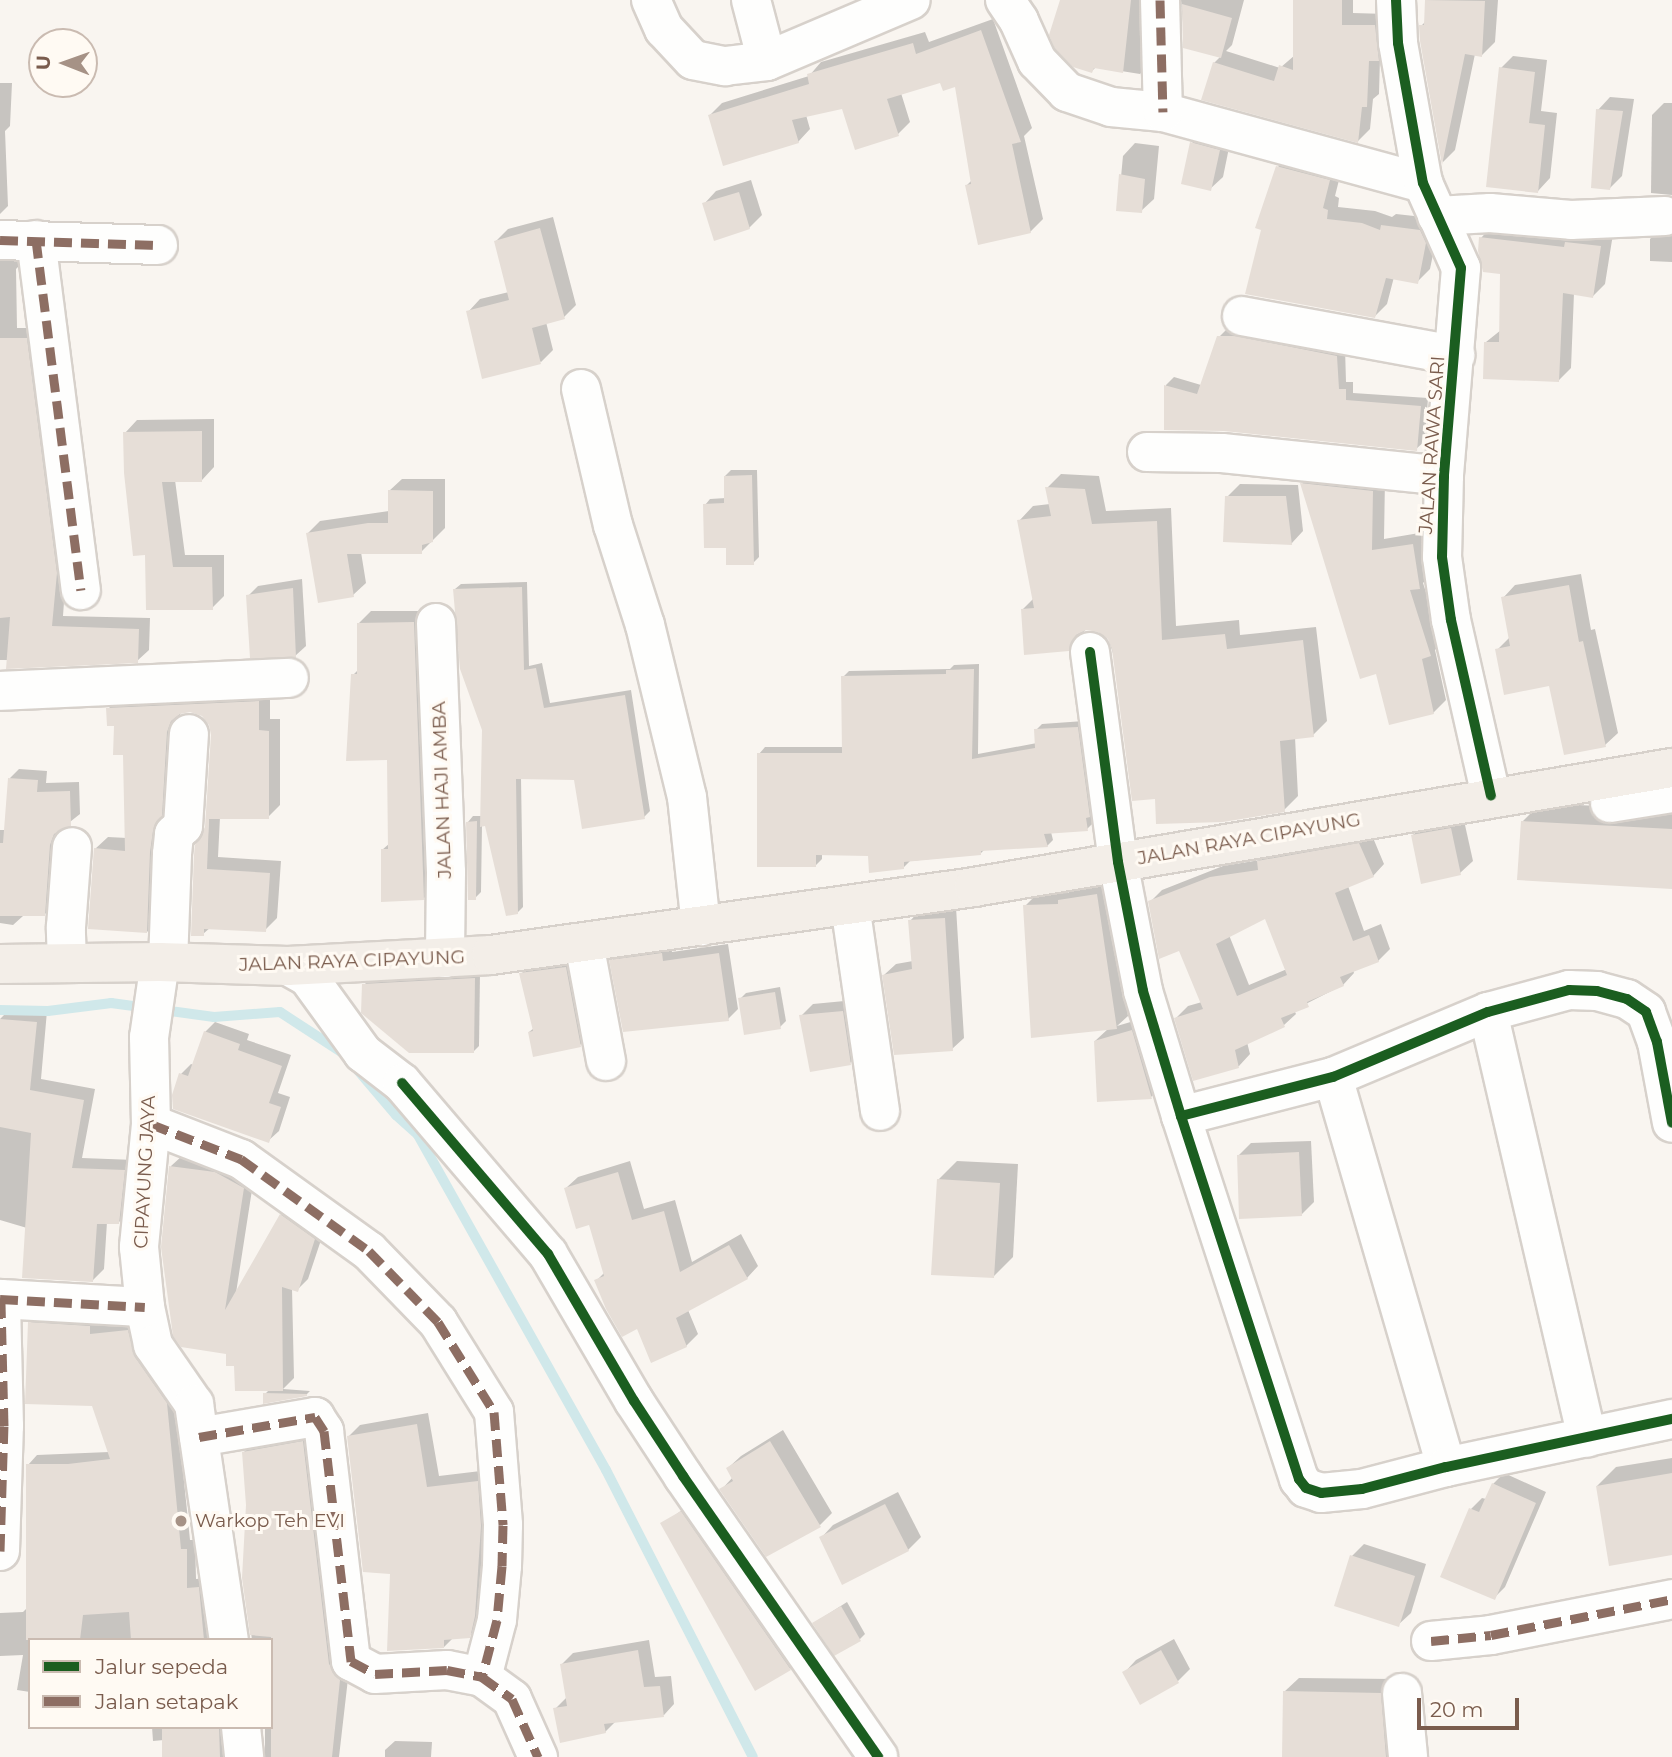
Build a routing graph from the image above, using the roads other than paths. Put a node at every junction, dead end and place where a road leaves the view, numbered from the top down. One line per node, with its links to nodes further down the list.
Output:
1 (651, 0): 7 (street)
2 (751, 0): 7 (street)
3 (911, 0): 7 (street)
4 (1004, 0): 8 (street)
5 (1160, 0): 8 (street)
6 (1396, 0): 9 (street, JALAN RAWA SARI)
7 (767, 61)
8 (1163, 113): 9 (street)
9 (1430, 199): 10 (street); 14 (street, JALAN RAWA SARI)
10 (1665, 216)
11 (18, 240): 12 (street); 18 (street)
12 (158, 245)
13 (1242, 316): 14 (street)
14 (1455, 355): 17 (street, JALAN RAWA SARI)
15 (581, 389): 30 (street)
16 (1147, 452): 17 (street)
17 (1444, 476): 25 (street, JALAN RAWA SARI)
18 (82, 590)
19 (436, 623): 32 (street, JALAN HAJI AMBA)
20 (1090, 652): 28 (street)
21 (289, 678): 22 (street)
22 (0, 691)
23 (189, 734): 36 (street, CIPAYUNG JAYA)
24 (1670, 781): 25 (main road, JALAN RAYA CIPAYUNG); 26 (street)
25 (1491, 796): 28 (main road, JALAN RAYA CIPAYUNG)
26 (1610, 803)
27 (72, 847): 34 (street)
28 (1118, 862): 29 (main road, JALAN RAYA CIPAYUNG); 41 (street)
29 (850, 905): 30 (main road, JALAN RAYA CIPAYUNG); 40 (street)
30 (700, 915): 31 (main road, JALAN RAYA CIPAYUNG)
31 (583, 943): 32 (main road, JALAN RAYA CIPAYUNG); 38 (street)
32 (444, 958): 35 (main road, JALAN RAYA CIPAYUNG)
33 (0, 964): 34 (main road, JALAN RAYA CIPAYUNG)
34 (67, 964): 36 (main road, JALAN RAYA CIPAYUNG)
35 (288, 966): 36 (main road, JALAN RAYA CIPAYUNG); 59 (street)
36 (161, 971): 43 (street, CIPAYUNG JAYA)
37 (1488, 1012): 39 (street); 42 (street); 48 (street)
38 (606, 1060)
39 (1333, 1077): 41 (street); 49 (street)
40 (880, 1111)
41 (1181, 1116): 49 (street)
42 (1672, 1123)
43 (151, 1124): 45 (street, CIPAYUNG JAYA); 54 (street)
44 (0, 1299): 45 (street); 50 (street)
45 (145, 1307): 47 (street, CIPAYUNG JAYA)
46 (1672, 1419): 48 (street)
47 (199, 1437): 52 (street, CIPAYUNG JAYA); 54 (street)
48 (1587, 1438): 49 (street)
49 (1447, 1467)
50 (0, 1551)
51 (1672, 1599): 53 (street)
52 (229, 1638)
53 (1431, 1641)
54 (482, 1677): 58 (street)
55 (1402, 1693): 60 (street)
56 (241, 1729): 57 (street)
57 (244, 1757)
58 (538, 1757)
59 (878, 1757)
60 (1408, 1757)

